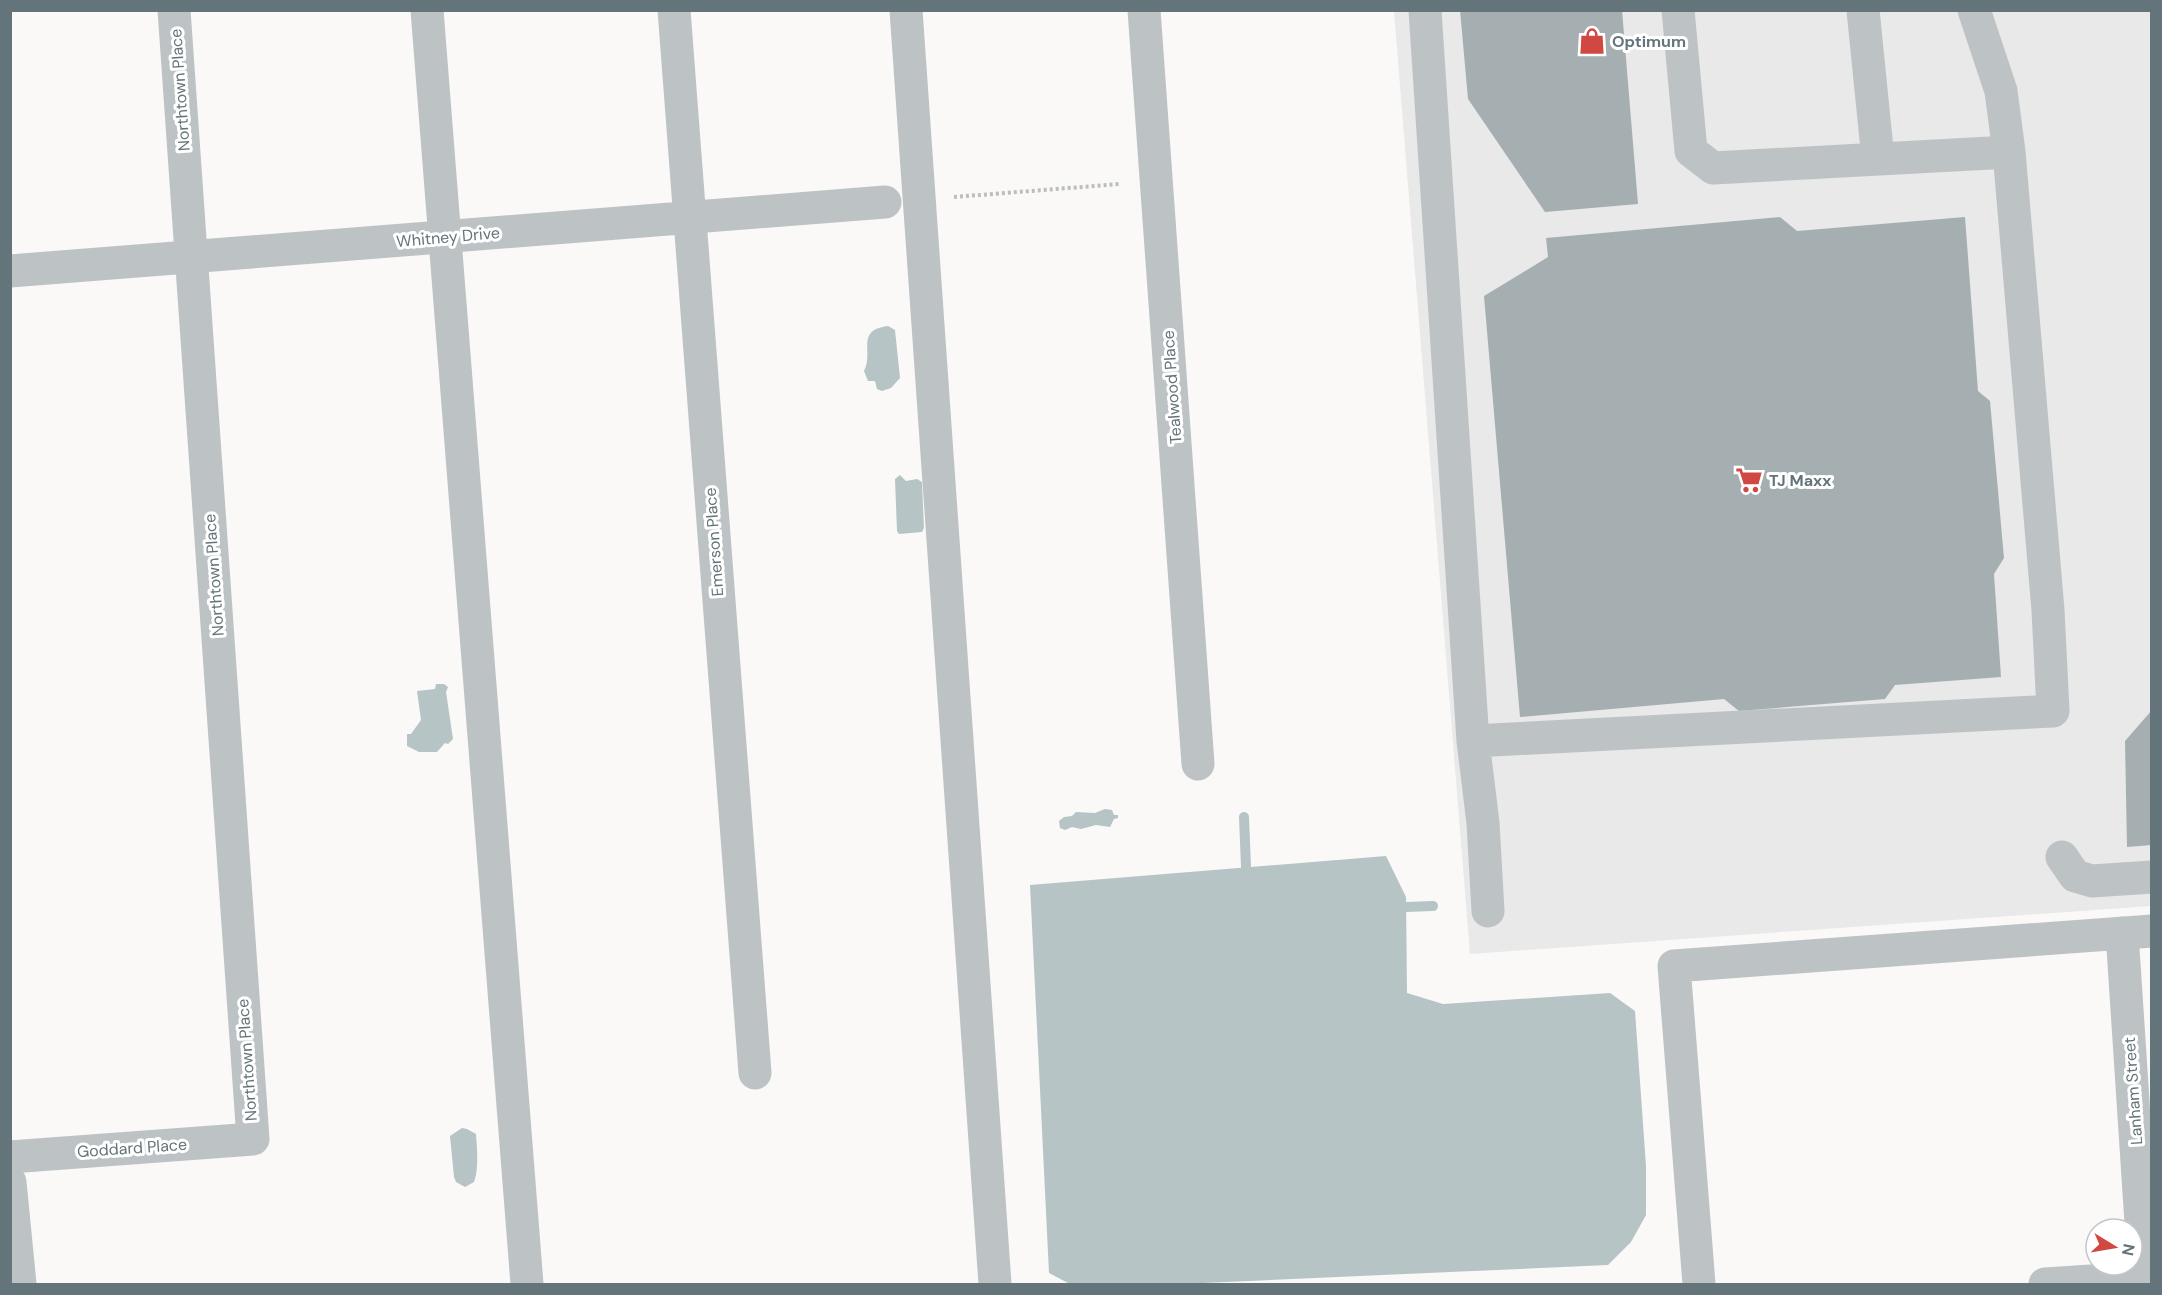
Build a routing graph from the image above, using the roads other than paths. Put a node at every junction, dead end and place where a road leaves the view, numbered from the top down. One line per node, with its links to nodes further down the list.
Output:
1 (174, 10): 15 (street, Northtown Place)
2 (427, 10): 14 (street)
3 (674, 10): 13 (street, Emerson Place)
4 (906, 10): 30 (street)
5 (1144, 10): 18 (street, Tealwood Place)
6 (1425, 10): 17 (street)
7 (1678, 10): 11 (street)
8 (1863, 10): 11 (street)
9 (1974, 10): 10 (street)
10 (2009, 152): 11 (street); 17 (street)
11 (1878, 159)
12 (885, 202): 13 (street, Whitney Drive)
13 (690, 218): 14 (street, Whitney Drive); 23 (street, Emerson Place)
14 (444, 237): 15 (street, Whitney Drive); 29 (street)
15 (192, 257): 16 (street, Whitney Drive); 24 (street, Northtown Place)
16 (10, 271)
17 (1473, 741): 21 (street)
18 (1198, 764)
19 (2062, 857): 20 (street)
20 (2151, 877)
21 (1488, 911)
22 (2137, 932): 27 (street, Lanham Street); 31 (street)
23 (755, 1073)
24 (252, 1139): 25 (street, Goddard Place)
25 (10, 1157)
26 (10, 1182): 28 (street)
27 (2147, 1280): 32 (street)
28 (20, 1284)
29 (527, 1284)
30 (994, 1284)
31 (1699, 1284)
32 (2045, 1284)

